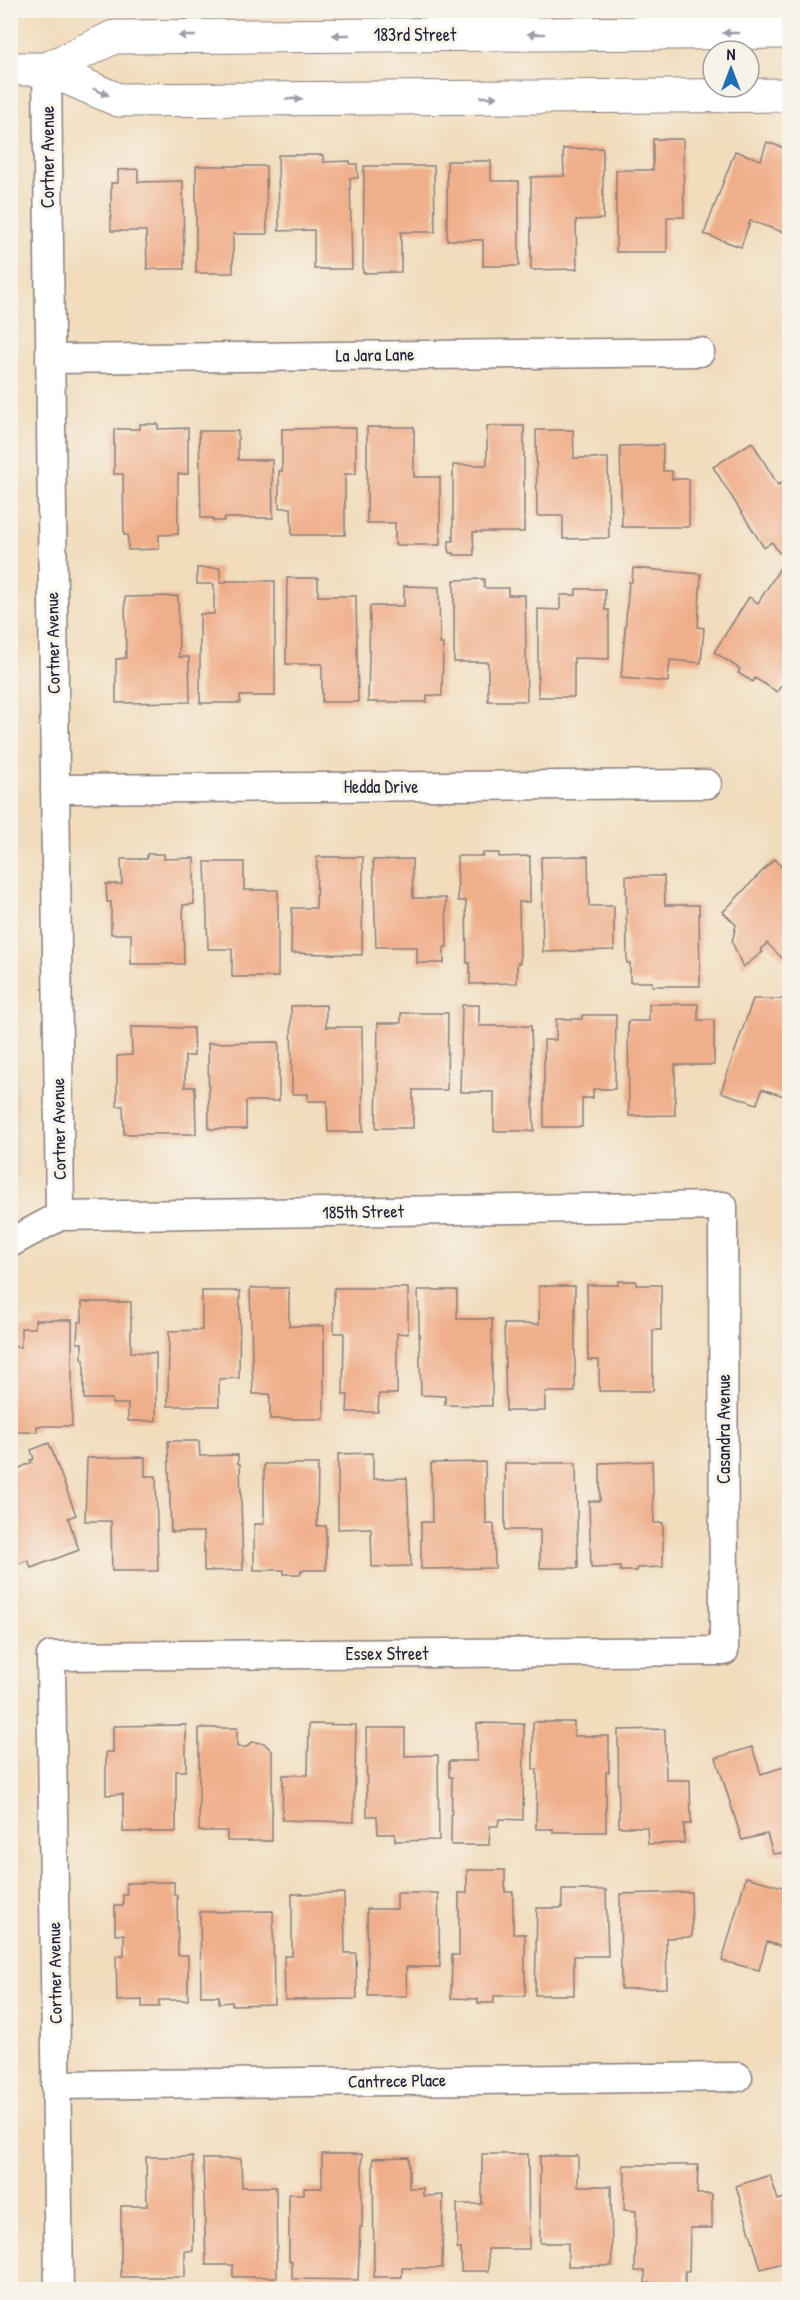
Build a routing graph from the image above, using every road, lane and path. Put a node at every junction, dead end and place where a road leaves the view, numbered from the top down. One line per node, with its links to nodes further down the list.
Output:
1 (789, 32): 3 (street, 183rd Street, one-way to 3)
2 (10, 69): 3 (street, 183rd Street)
3 (47, 69): 4 (street, 183rd Street, one-way to 4); 6 (street, Cortner Avenue)
4 (789, 95)
5 (700, 352): 6 (street, La Jara Lane)
6 (50, 359): 8 (street, Cortner Avenue)
7 (707, 784): 8 (street, Hedda Drive)
8 (55, 789): 10 (street, Cortner Avenue)
9 (723, 1206): 10 (street, 185th Street); 12 (street, Casandra Avenue)
10 (60, 1216): 11 (street, 185th Street)
11 (10, 1243)
12 (724, 1651): 13 (street, Essex Street)
13 (51, 1656): 15 (street, Cortner Avenue)
14 (738, 2077): 15 (street, Cantrece Place)
15 (56, 2085): 16 (street, Cortner Avenue)
16 (59, 2289)

